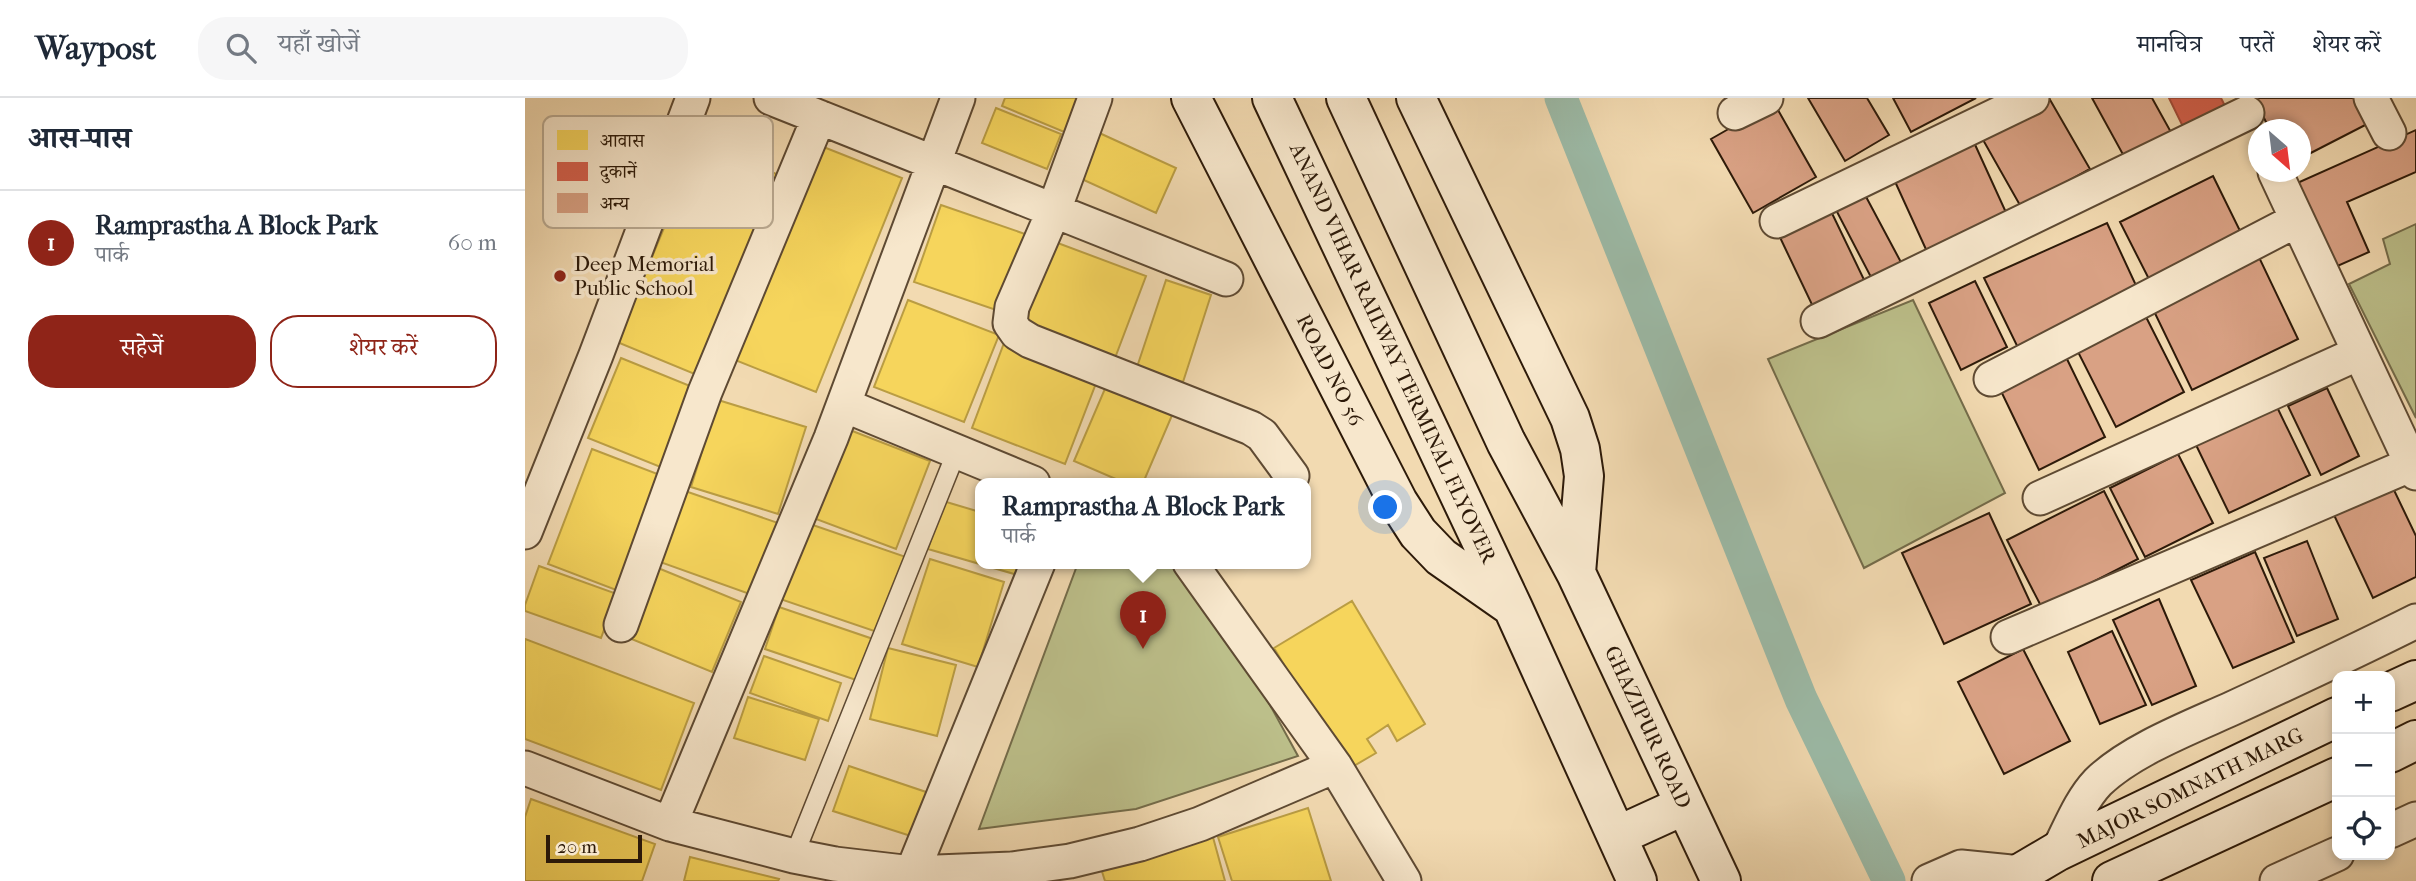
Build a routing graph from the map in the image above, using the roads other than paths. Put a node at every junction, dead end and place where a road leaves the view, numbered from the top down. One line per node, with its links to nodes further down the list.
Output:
1 (693, 98): 13 (street)
2 (771, 98): 15 (street)
3 (958, 98): 17 (street)
4 (1095, 98): 19 (street)
5 (1191, 98): 39 (main road, ROAD NO 56)
6 (1272, 98): 39 (main road, ANAND VIHAR RAILWAY TERMINAL FLYOVER)
7 (1346, 98): 38 (main road)
8 (1416, 98): 38 (main road)
9 (1766, 98): 12 (street)
10 (2032, 98): 21 (street)
11 (2371, 98): 16 (street)
12 (1735, 113)
13 (686, 116)
14 (2249, 116): 26 (street)
15 (819, 117): 17 (street); 23 (street)
16 (2389, 133)
17 (935, 163): 19 (street); 29 (street)
18 (2279, 182): 20 (street)
19 (1054, 210): 25 (street); 32 (street)
20 (2297, 220): 27 (street); 28 (street)
21 (1777, 221)
22 (644, 228): 35 (street)
23 (773, 228)
24 (773, 228): 41 (street)
25 (1226, 279)
26 (1818, 321)
27 (2359, 352): 31 (street); 34 (street)
28 (1991, 379)
29 (844, 405): 30 (street); 53 (street)
30 (956, 453): 33 (street); 57 (lane)
31 (2414, 469): 42 (street)
32 (1292, 476)
33 (1020, 478)
34 (2040, 498)
35 (528, 514)
36 (1036, 569): 59 (street)
37 (1194, 569): 48 (street)
38 (1576, 573): 51 (main road, GHAZIPUR ROAD)
39 (1513, 608): 55 (main road)
40 (2416, 621): 56 (street)
41 (621, 625)
42 (2008, 637)
43 (2416, 680): 44 (main road)
44 (2395, 690)
45 (2332, 719): 56 (main road, MAJOR SOMNATH MARG)
46 (2416, 740): 47 (main road)
47 (2395, 750)
48 (1335, 766): 59 (street); 61 (street)
49 (525, 768): 53 (street)
50 (2332, 779): 65 (main road)
51 (1685, 805): 55 (main road); 63 (main road, GHAZIPUR ROAD)
52 (2416, 819): 54 (street)
53 (670, 824): 57 (street)
54 (2395, 829)
55 (1617, 836): 62 (main road)
56 (2058, 851): 60 (main road, MAJOR SOMNATH MARG)
57 (794, 856): 59 (street)
58 (2332, 856): 66 (street)
59 (912, 873)
60 (2014, 877): 64 (street)
61 (1399, 880)
62 (1637, 881)
63 (1721, 881)
64 (1929, 881)
65 (2112, 881)
66 (2277, 881)

